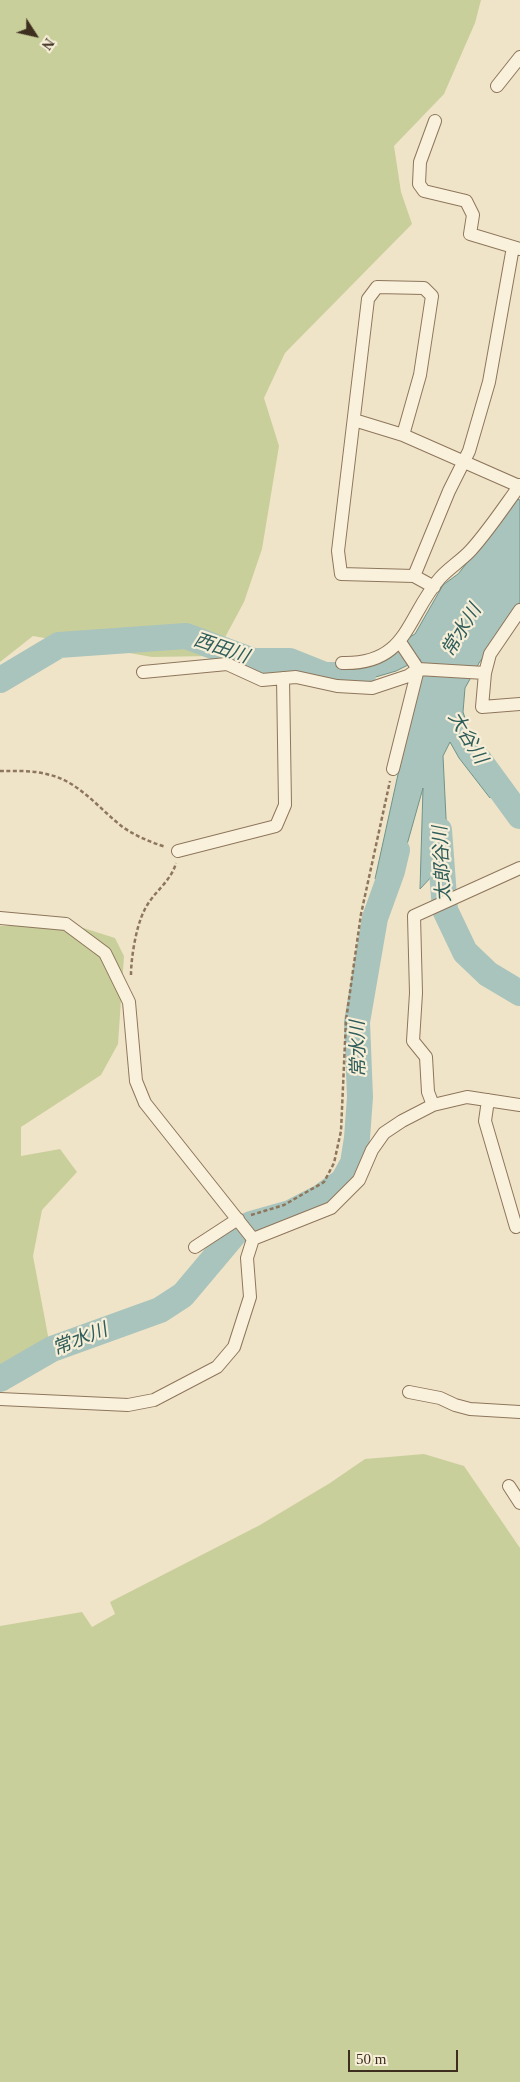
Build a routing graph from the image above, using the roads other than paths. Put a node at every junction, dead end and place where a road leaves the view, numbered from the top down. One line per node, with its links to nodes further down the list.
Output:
1 (520, 57): 2 (street)
2 (497, 86)
3 (435, 121): 4 (street)
4 (517, 248): 7 (street)
5 (354, 420): 6 (street); 6 (street); 9 (street)
6 (403, 435): 7 (street)
7 (464, 461): 8 (street); 9 (street)
8 (520, 486): 10 (street)
9 (414, 576): 10 (street)
10 (434, 587): 12 (street)
11 (520, 610): 16 (street)
12 (400, 642): 13 (street); 14 (street)
13 (342, 663)
14 (418, 669): 16 (street); 17 (street); 19 (street)
15 (143, 672): 17 (street)
16 (485, 673): 18 (street)
17 (283, 678): 20 (street)
18 (520, 704)
19 (393, 769)
20 (178, 851)
21 (520, 868): 24 (street)
22 (0, 918): 26 (street)
23 (488, 1100): 24 (street); 25 (street); 27 (street)
24 (433, 1105): 28 (street)
25 (520, 1105)
26 (238, 1219): 28 (street); 29 (street)
27 (516, 1227)
28 (252, 1239): 31 (street)
29 (195, 1247)
30 (409, 1392): 32 (street)
31 (0, 1399)
32 (520, 1412)
33 (509, 1486): 34 (street)
34 (520, 1503)

